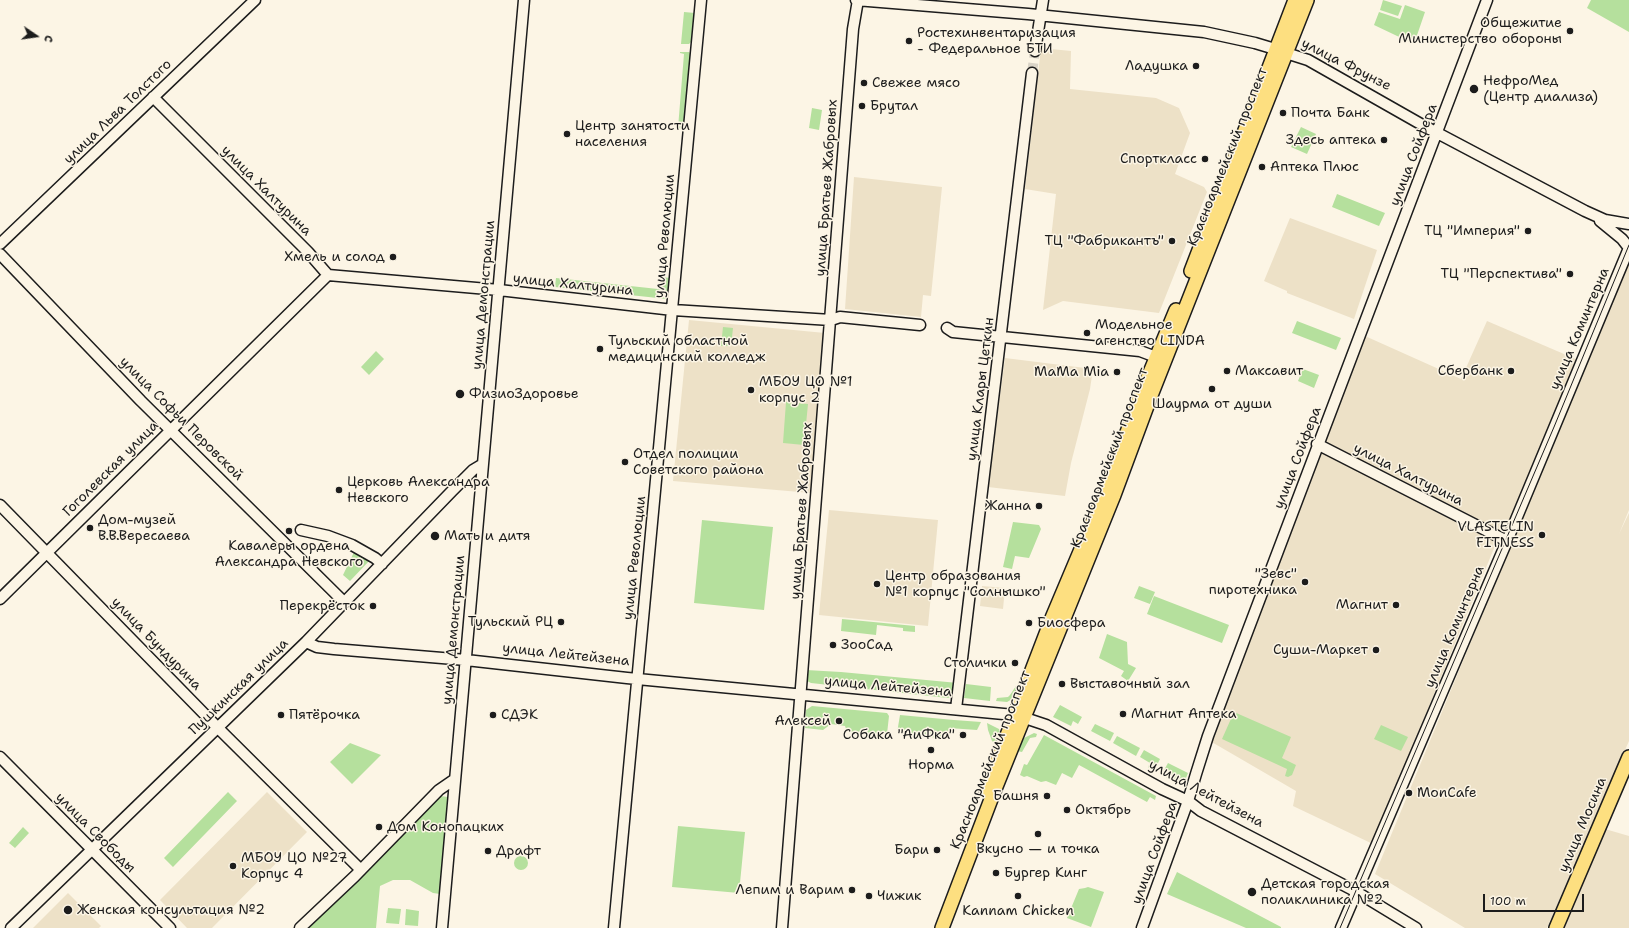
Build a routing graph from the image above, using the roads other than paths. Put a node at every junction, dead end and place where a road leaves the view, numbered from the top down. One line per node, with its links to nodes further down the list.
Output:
1 (256, 0): 13 (street, улица Льва Толстого)
2 (524, 0): 21 (street, улица Демонстрации)
3 (701, 0): 22 (street, улица Революции)
4 (857, 0): 9 (street, улица Фрунзе); 23 (street, улица Братьев Жабровых)
5 (1043, 0): 9 (street)
6 (1295, 0): 11 (main road, Красноармейский проспект)
7 (1307, 0): 11 (main road, Красноармейский проспект)
8 (1487, 0): 14 (street, улица Сойфера)
9 (1040, 16): 10 (street); 11 (street, улица Фрунзе)
10 (1035, 51)
11 (1281, 51): 14 (street, улица Фрунзе); 27 (main road, Красноармейский проспект); 43 (main road, Красноармейский проспект)
12 (1032, 73): 26 (street, улица Клары Цеткин)
13 (153, 96): 17 (street, улица Льва Толстого); 20 (street, улица Халтурина)
14 (1438, 133): 15 (street, улица Фрунзе); 29 (street, улица Сойфера)
15 (1586, 211): 16 (street, улица Фрунзе); 18 (street)
16 (1629, 224)
17 (0, 244)
18 (1629, 248): 33 (street, улица Коминтерна)
19 (0, 254): 28 (street, улица Софьи Перовской)
20 (328, 275): 21 (street, улица Халтурина); 28 (street, Гоголевская улица)
21 (499, 290): 22 (street, улица Халтурина); 30 (street, улица Демонстрации)
22 (673, 310): 23 (street, улица Халтурина); 40 (street, улица Революции)
23 (831, 320): 24 (street, улица Халтурина); 41 (street, улица Братьев Жабровых)
24 (920, 325)
25 (947, 328): 26 (street)
26 (1001, 337): 27 (street); 42 (street, улица Клары Цеткин)
27 (1156, 357): 43 (main road, Красноармейский проспект)
28 (171, 430): 34 (street, Гоголевская улица); 37 (street, улица Софьи Перовской)
29 (1318, 444): 33 (street, улица Халтурина); 48 (street, улица Сойфера)
30 (483, 464): 35 (street, Пушкинская улица); 39 (street, улица Демонстрации)
31 (0, 505): 34 (street, улица Бундурина)
32 (301, 530): 35 (street)
33 (1507, 541): 51 (street, улица Коминтерна)
34 (47, 552): 36 (street, Гоголевская улица); 44 (street, улица Бундурина)
35 (382, 564): 37 (street, Пушкинская улица)
36 (0, 599)
37 (344, 602): 38 (street, Пушкинская улица)
38 (306, 642): 39 (street, улица Лейтейзена); 44 (street, Пушкинская улица)
39 (466, 660): 40 (street, улица Лейтейзена); 47 (street, улица Демонстрации)
40 (637, 679): 41 (street, улица Лейтейзена); 56 (street, улица Революции)
41 (801, 694): 42 (street, улица Лейтейзена); 57 (street, улица Братьев Жабровых)
42 (956, 709): 43 (street, улица Лейтейзена)
43 (1019, 717): 48 (street, улица Лейтейзена); 58 (main road, Красноармейский проспект); 59 (main road, Красноармейский проспект)
44 (218, 728): 49 (street, Пушкинская улица); 50 (street, улица Бундурина)
45 (0, 757): 49 (street, улица Свободы)
46 (1629, 757): 63 (main road, улица Мосина)
47 (455, 779): 50 (street); 55 (street, улица Демонстрации)
48 (1188, 801): 51 (street, улица Лейтейзена); 60 (street, улица Сойфера)
49 (92, 850): 52 (street, Пушкинская улица); 53 (street, улица Свободы)
50 (361, 870): 54 (street)
51 (1356, 892): 61 (street, улица Коминтерна); 62 (street, улица Лейтейзена)
52 (12, 928)
53 (170, 928)
54 (300, 928)
55 (442, 928)
56 (614, 928)
57 (782, 928)
58 (934, 928)
59 (942, 928)
60 (1142, 928)
61 (1341, 928)
62 (1416, 928)
63 (1556, 928)

